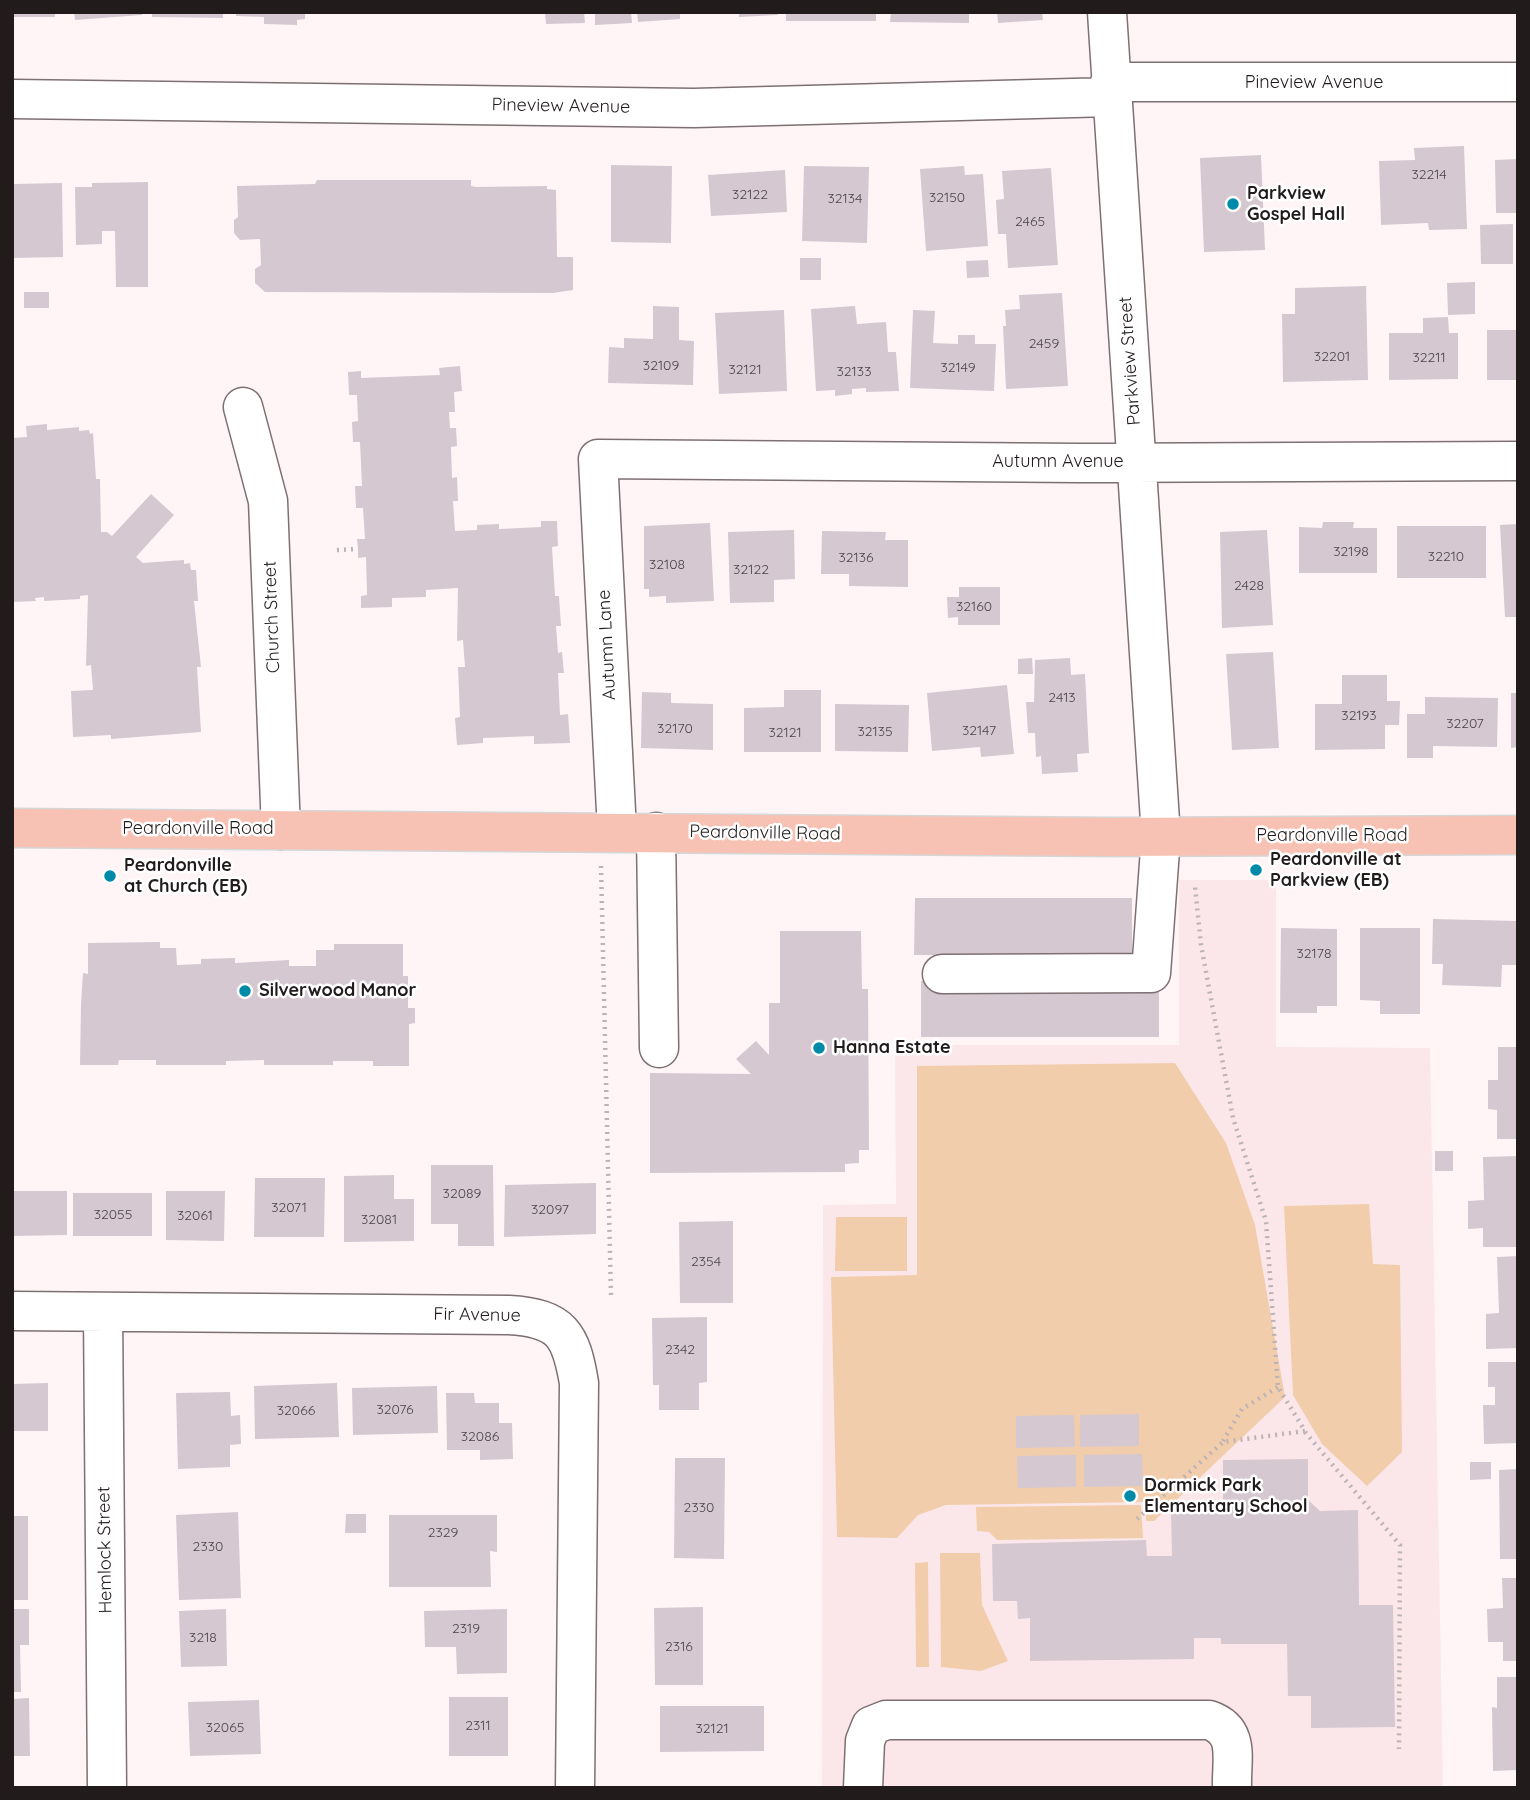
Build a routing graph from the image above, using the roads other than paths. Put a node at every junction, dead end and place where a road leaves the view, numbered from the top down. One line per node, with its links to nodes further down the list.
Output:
1 (1107, 12): 3 (street, Parkview Street)
2 (1518, 82): 3 (street, Pineview Avenue)
3 (1110, 90): 4 (street, Pineview Avenue); 8 (street, Parkview Street)
4 (12, 99)
5 (243, 407): 10 (street, Church Street)
6 (598, 459): 8 (street, Autumn Avenue); 11 (street, Autumn Lane)
7 (1518, 461): 8 (street, Autumn Avenue)
8 (1137, 463): 14 (street, Parkview Street)
9 (12, 828): 10 (main road, Peardonville Road)
10 (281, 830): 11 (main road, Peardonville Road)
11 (609, 831): 12 (main road, Peardonville Road)
12 (656, 832): 14 (main road, Peardonville Road); 16 (street)
13 (1518, 835): 14 (main road, Peardonville Road)
14 (1175, 836): 15 (street, Parkview Street)
15 (942, 975)
16 (659, 1048)
17 (12, 1311): 18 (street, Fir Avenue)
18 (103, 1312): 19 (street, Hemlock Street); 20 (street, Fir Avenue)
19 (107, 1788)
20 (575, 1788)
21 (863, 1788): 22 (street)
22 (1232, 1788)

